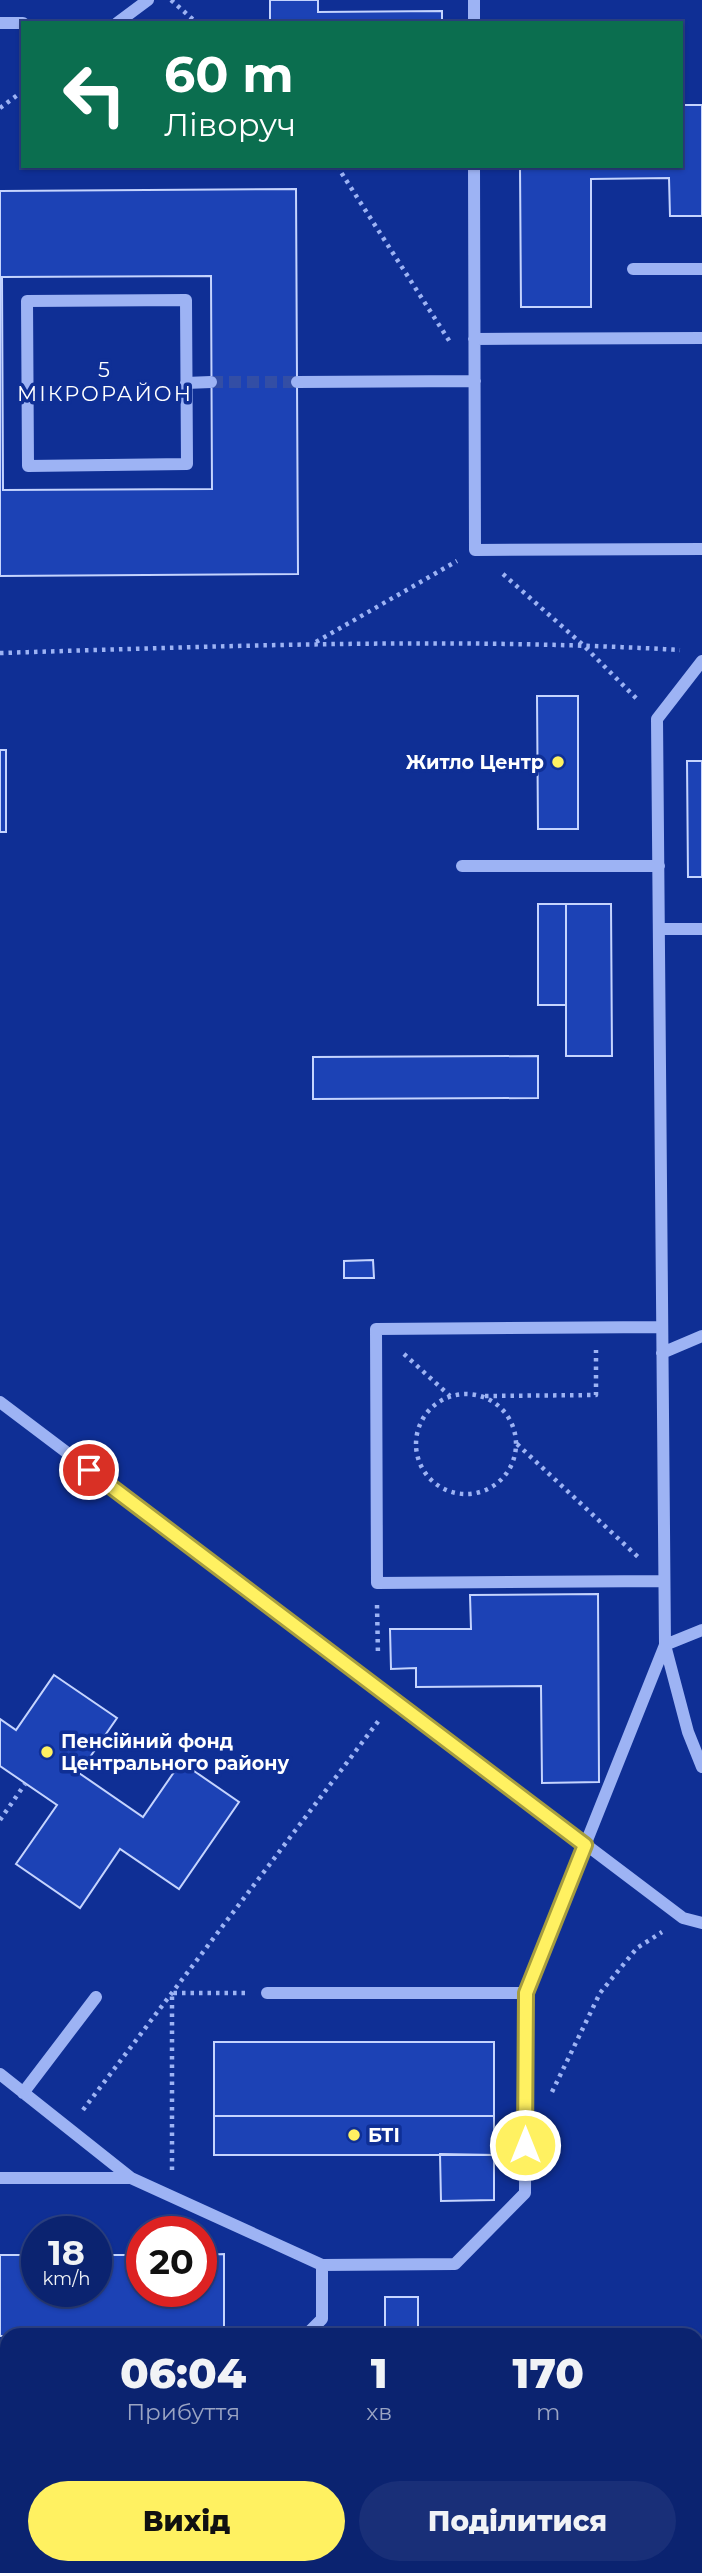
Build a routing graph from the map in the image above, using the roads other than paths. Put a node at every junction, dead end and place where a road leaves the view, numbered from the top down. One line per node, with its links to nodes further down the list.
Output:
1 (148, 0): 3 (lane)
2 (474, 0): 4 (lane)
3 (120, 21)
4 (474, 21)
5 (0, 23): 6 (lane)
6 (21, 23)
7 (474, 168): 11 (lane)
8 (633, 269): 9 (lane)
9 (702, 269)
10 (702, 338): 11 (lane)
11 (474, 340): 12 (lane)
12 (475, 381): 14 (lane); 16 (lane)
13 (211, 382): 15 (lane)
14 (297, 382)
15 (187, 383): 15 (lane)
16 (702, 549)
17 (702, 661): 19 (lane)
18 (462, 866): 19 (lane)
19 (659, 866): 20 (lane)
20 (659, 929): 21 (lane); 22 (lane)
21 (702, 929)
22 (662, 1327): 24 (lane); 26 (lane)
23 (702, 1336): 24 (lane)
24 (662, 1353): 26 (lane)
25 (0, 1402): 30 (lane)
26 (664, 1581): 28 (lane)
27 (702, 1630): 28 (lane)
28 (665, 1645): 29 (lane); 30 (lane)
29 (702, 1767)
30 (585, 1845): 32 (lane); 35 (lane)
31 (702, 1911): 32 (lane)
32 (683, 1918): 33 (lane)
33 (702, 1923)
34 (267, 1993): 35 (lane)
35 (526, 1993): 41 (lane)
36 (96, 1997): 38 (lane)
37 (0, 2074): 38 (lane)
38 (23, 2093): 40 (lane)
39 (0, 2178): 40 (lane)
40 (131, 2178): 41 (lane)
41 (322, 2265): 42 (lane)
42 (313, 2328)

